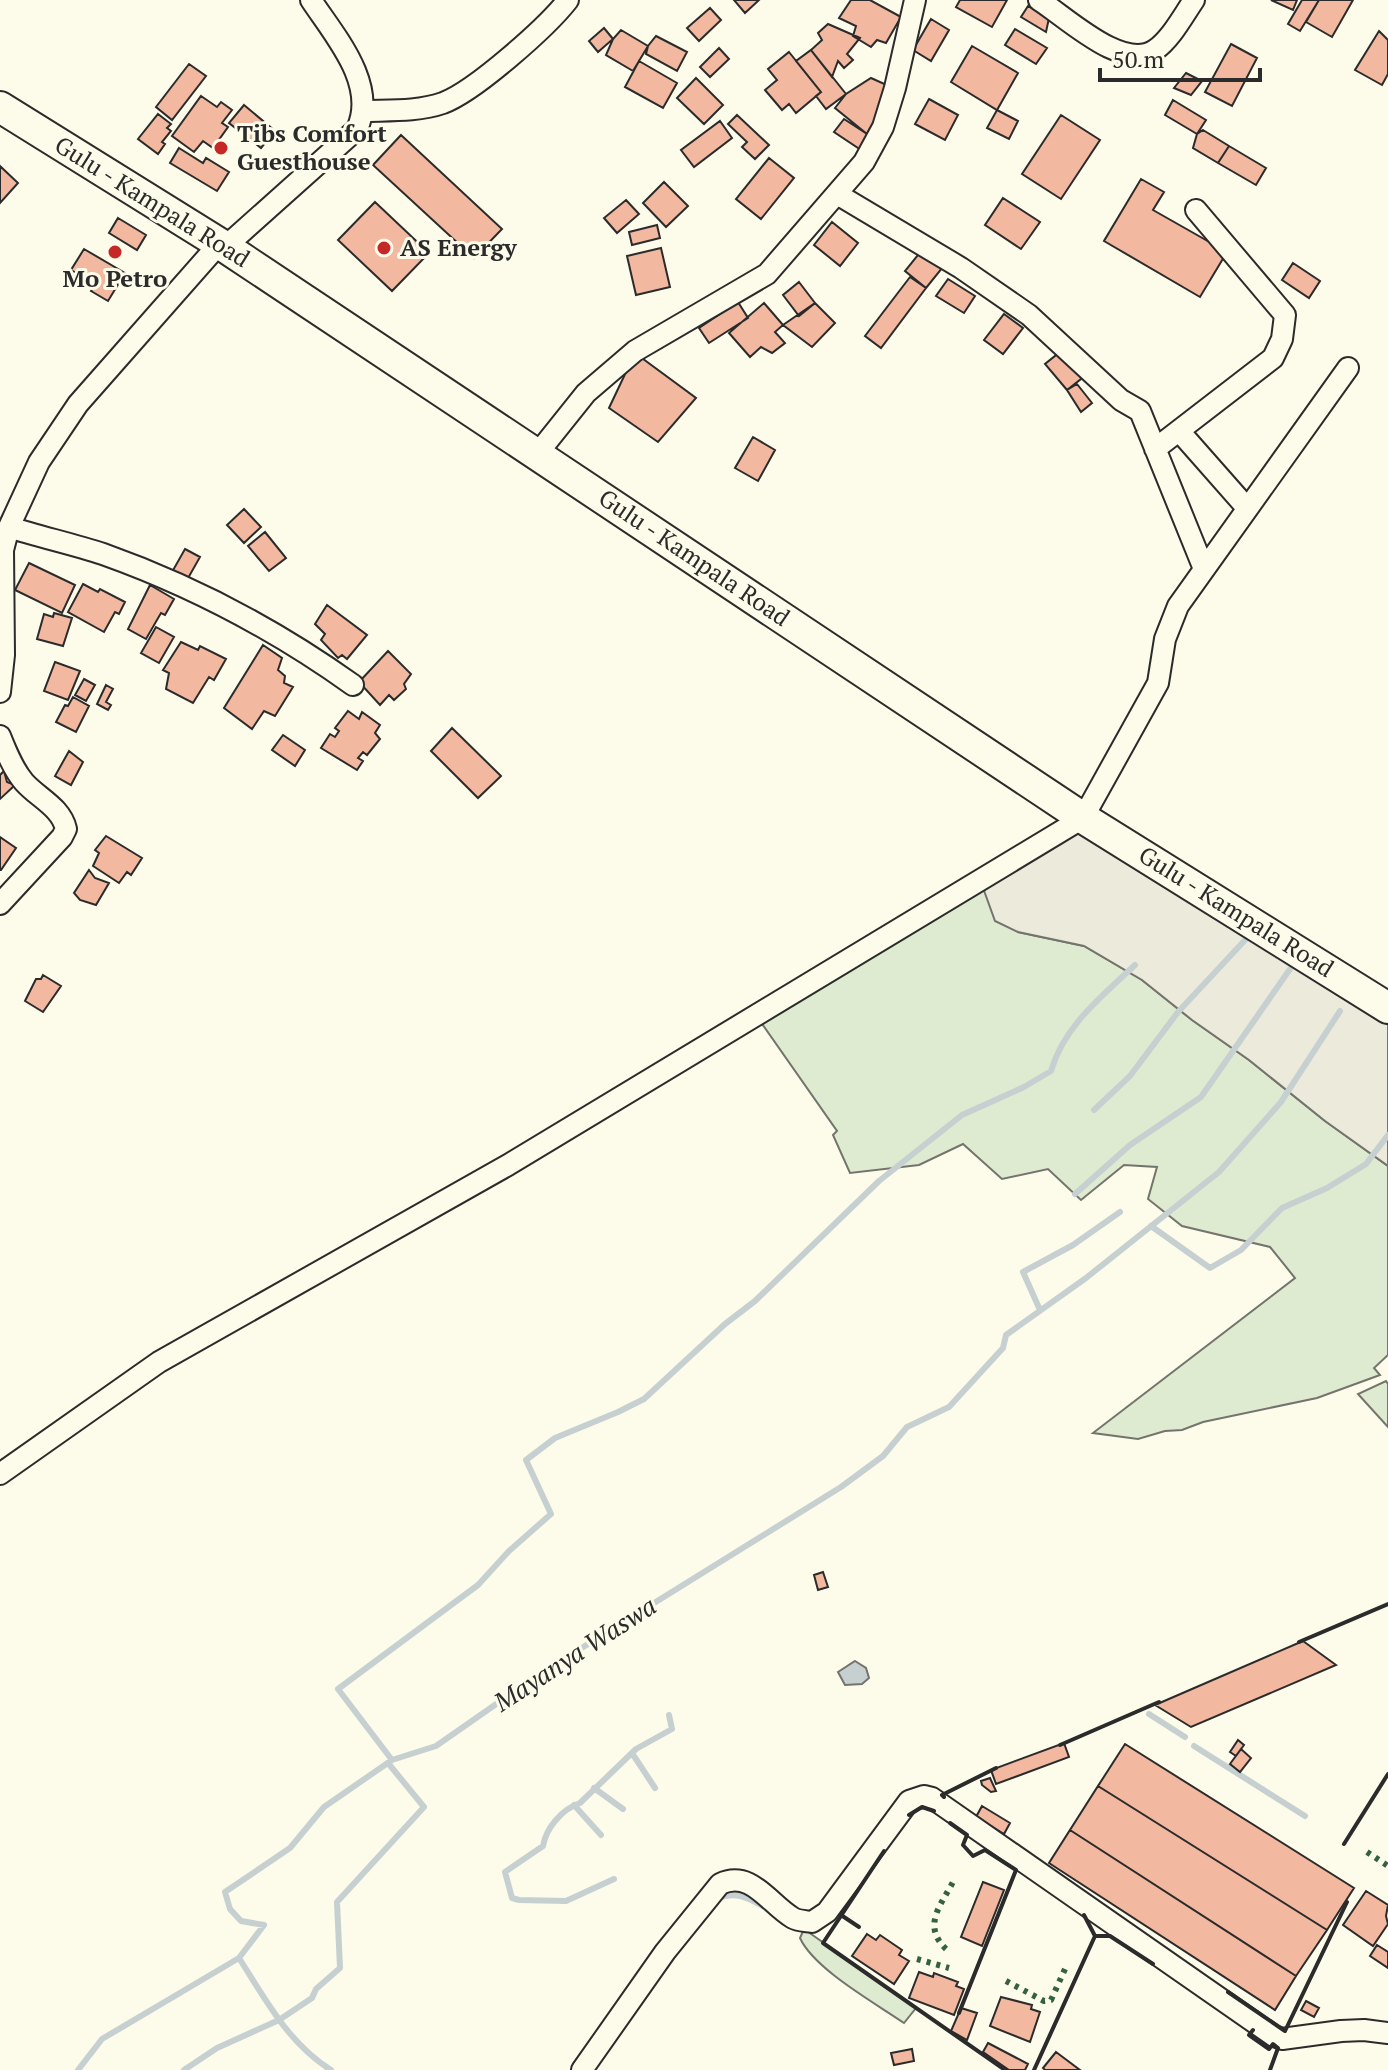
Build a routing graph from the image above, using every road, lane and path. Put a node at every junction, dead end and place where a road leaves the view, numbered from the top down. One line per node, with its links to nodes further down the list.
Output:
1 (311, 0): 6 (street)
2 (568, 0): 6 (street)
3 (915, 0): 8 (street)
4 (1039, 0): 5 (street)
5 (1194, 0)
6 (362, 111): 10 (street)
7 (3, 115): 10 (main road, Gulu - Kampala Road)
8 (837, 194): 13 (street); 14 (street)
9 (1196, 210): 12 (street)
10 (222, 246): 14 (main road, Gulu - Kampala Road); 16 (street)
11 (1348, 368): 15 (street)
12 (1180, 432): 13 (street); 15 (street)
13 (1155, 449): 18 (street)
14 (538, 453): 22 (main road, Gulu - Kampala Road)
15 (1247, 508): 18 (street)
16 (9, 527): 17 (street); 19 (street)
17 (2, 551): 20 (street)
18 (1204, 569): 22 (street)
19 (353, 685)
20 (0, 692)
21 (0, 736): 23 (street)
22 (1083, 818): 24 (main road, Gulu - Kampala Road); 25 (street)
23 (0, 904)
24 (1388, 1008)
25 (1, 1470)
26 (1388, 2033): 27 (street)
27 (582, 2070)

